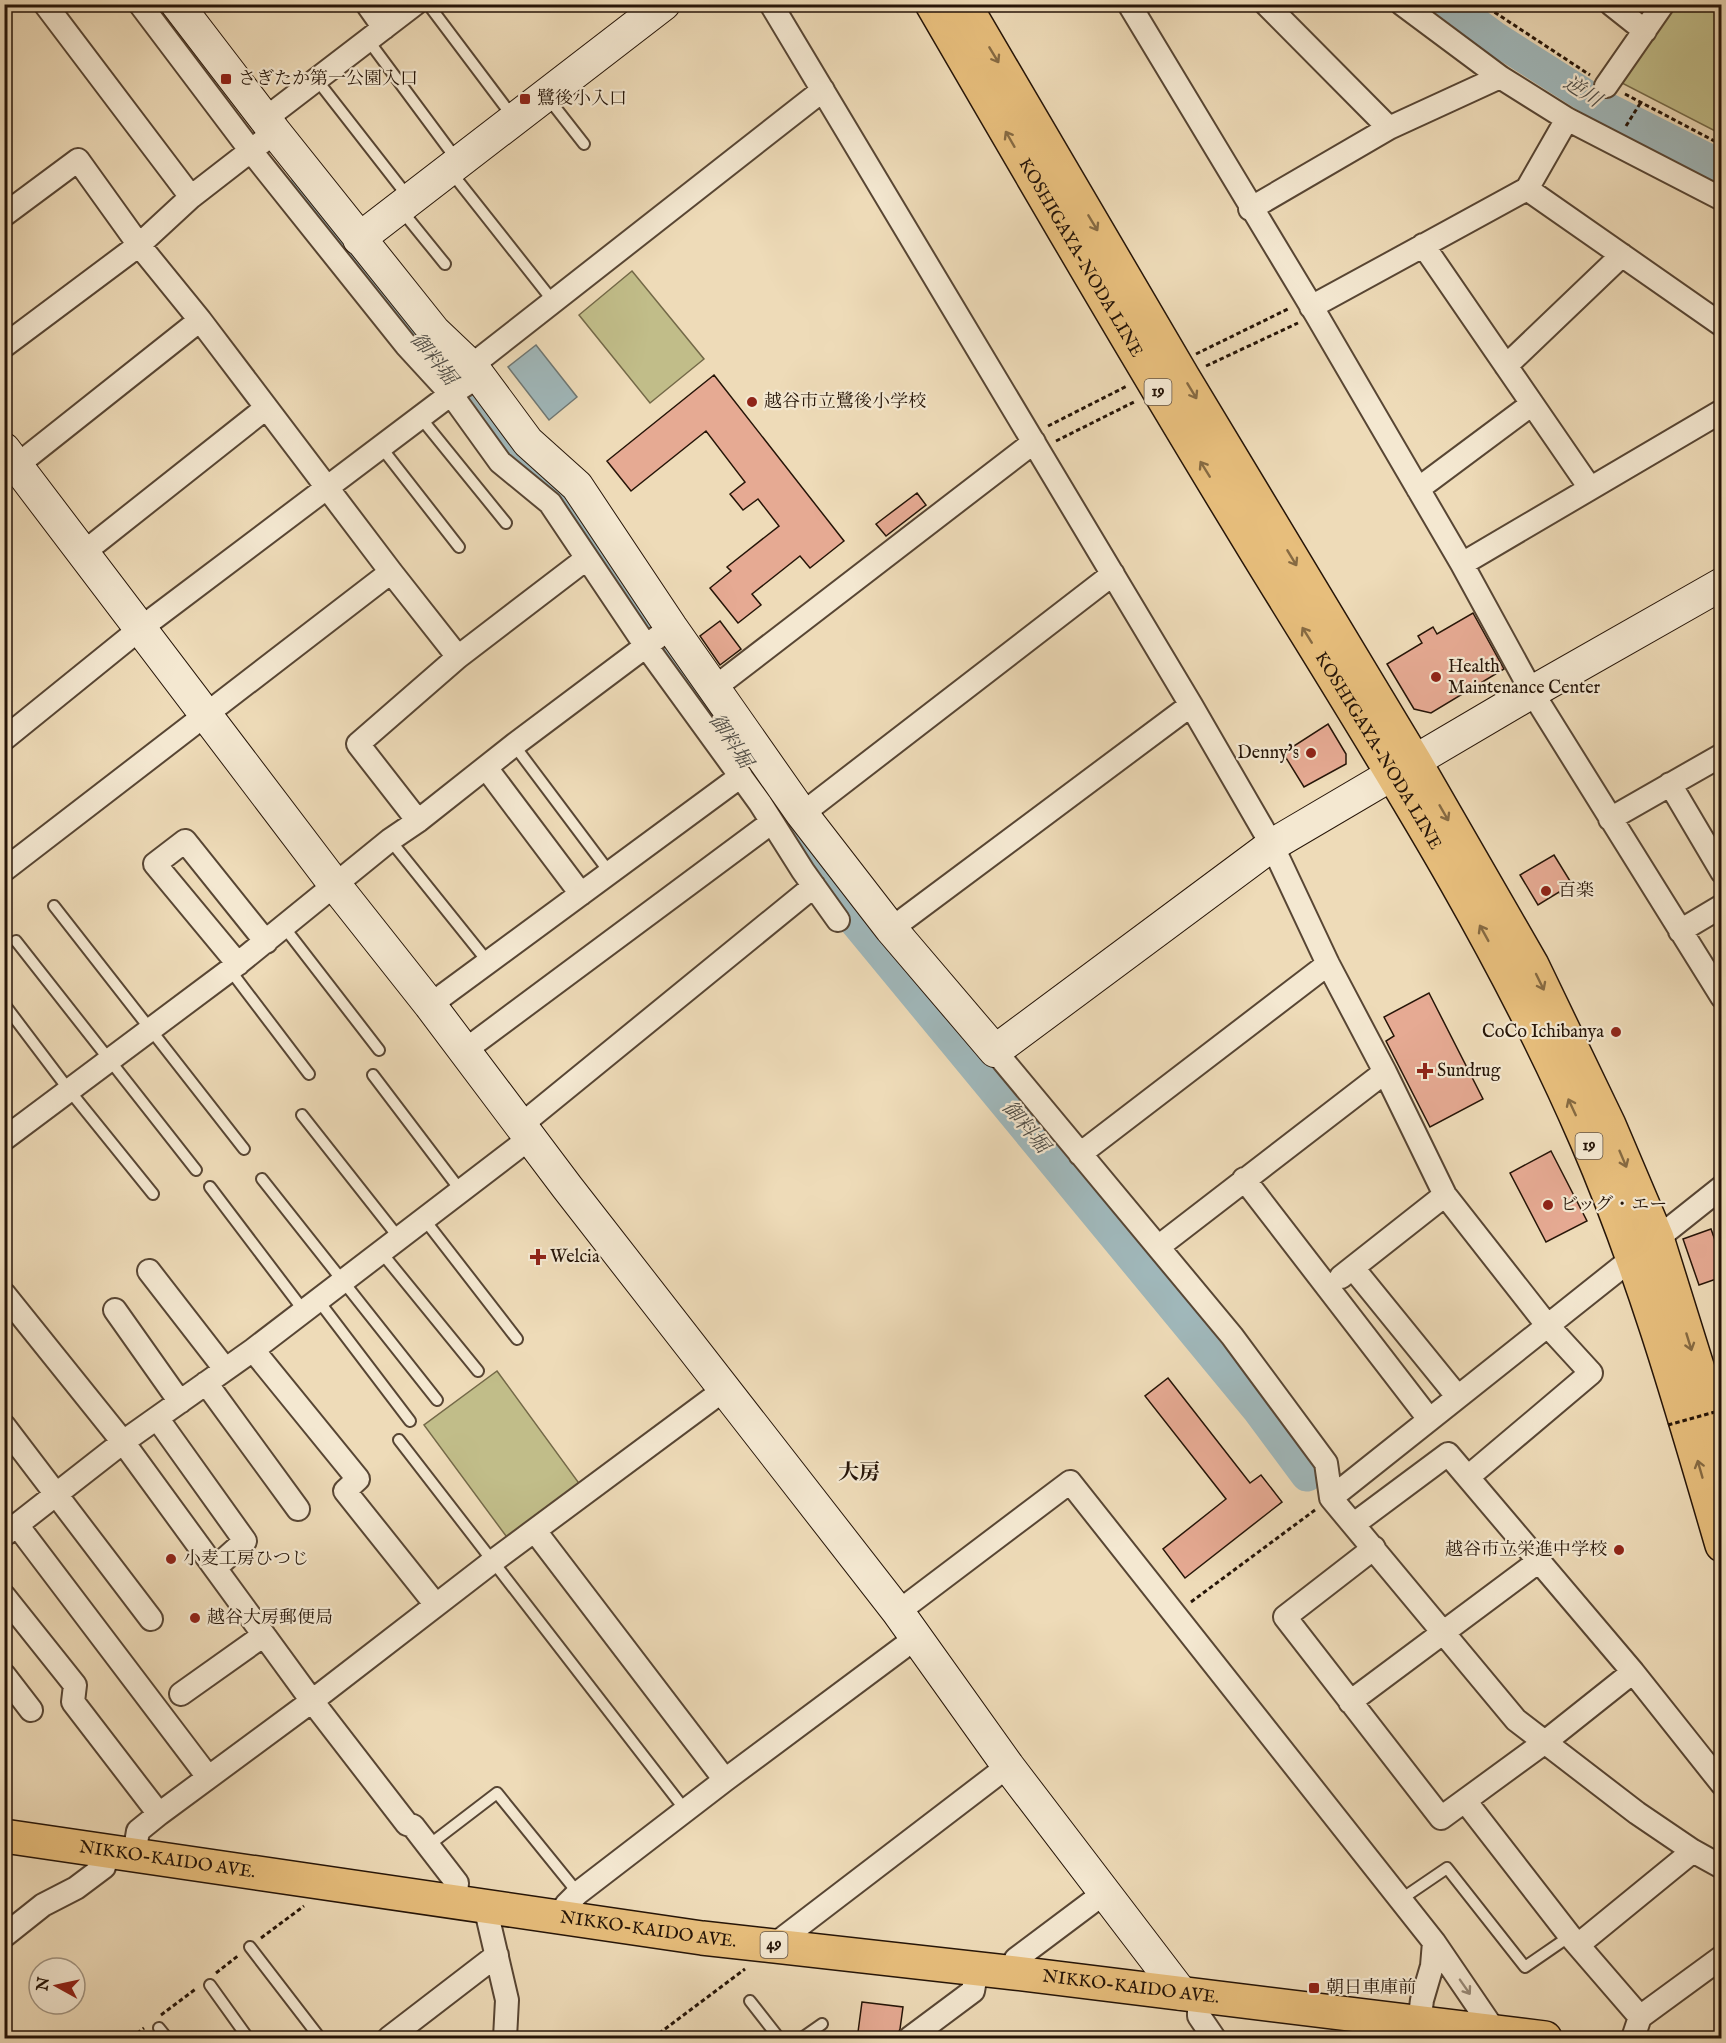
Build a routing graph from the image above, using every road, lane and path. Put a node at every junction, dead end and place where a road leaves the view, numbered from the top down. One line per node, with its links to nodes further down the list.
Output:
1 (45, 4): 32 (street)
2 (140, 4): 28 (street)
3 (177, 4): 28 (street)
4 (367, 4): 17 (street)
5 (415, 4): 17 (street)
6 (428, 4): 24 (lane)
7 (664, 4): 22 (street)
8 (771, 4): 21 (street)
9 (932, 4): 48 (main road, KOSHIGAYA-NODA LINE / 19, one-way to 9)
10 (964, 4): 48 (main road, KOSHIGAYA-NODA LINE / 19, one-way to 48)
11 (1129, 4): 35 (street)
12 (1266, 4): 26 (street)
13 (1402, 4): 18 (street)
14 (1611, 4): 16 (street)
15 (1663, 4): 16 (street)
16 (1645, 31): 20 (street)
17 (376, 34): 19 (street); 30 (lane)
18 (1500, 77): 25 (street); 26 (street)
19 (316, 80): 28 (street); 34 (lane)
20 (1606, 86)
21 (823, 90): 42 (street); 54 (street)
22 (546, 95): 24 (street); 29 (lane)
23 (1641, 102): 27 (path)
24 (515, 119): 30 (street)
25 (1567, 119): 31 (street); 33 (street)
26 (1389, 129): 35 (street)
27 (1622, 134)
28 (264, 137): 32 (street); 37 (street); 49 (street)
29 (584, 144)
30 (454, 166): 34 (street); 42 (lane)
31 (1527, 189): 39 (street); 40 (street)
32 (191, 196): 38 (street)
33 (1722, 199)
34 (405, 204): 37 (street); 41 (lane)
35 (1250, 209): 43 (street)
36 (4, 215): 38 (street)
37 (359, 239): 49 (street)
38 (139, 245): 44 (street); 46 (street)
39 (1423, 245): 43 (street); 47 (street)
40 (1622, 255): 45 (street); 47 (street)
41 (445, 264)
42 (553, 302): 49 (street)
43 (1311, 307): 48 (path); 48 (path); 59 (street)
44 (200, 320): 51 (street); 56 (street)
45 (1722, 325)
46 (4, 346)
47 (1506, 366): 50 (street)
48 (1166, 377): 54 (path); 54 (path); 78 (main road, KOSHIGAYA-NODA LINE / 19)
49 (464, 382): 53 (street); 63 (street); 69 (street)
50 (1532, 404): 58 (street); 59 (street)
51 (266, 408): 57 (street); 62 (street)
52 (1722, 411): 58 (street)
53 (420, 417): 55 (street); 60 (lane)
54 (1034, 442): 66 (street); 71 (street)
55 (381, 447): 57 (street); 61 (lane)
56 (9, 463): 62 (street)
57 (327, 488): 65 (street); 68 (street)
58 (1590, 488): 64 (street)
59 (1418, 489): 64 (street)
60 (506, 523)
61 (459, 547)
62 (84, 553): 68 (street)
63 (586, 559): 69 (street); 70 (street)
64 (1462, 564): 72 (street)
65 (391, 573): 70 (street); 74 (street)
66 (1113, 574): 73 (street); 82 (street)
67 (1722, 584): 72 (street)
68 (141, 628): 74 (street); 75 (street)
69 (658, 637): 71 (street); 76 (street); 80 (street)
70 (458, 657): 84 (street)
71 (713, 688): 82 (street)
72 (1532, 692): 78 (street); 83 (street)
73 (1191, 705): 87 (street); 98 (street)
74 (207, 714): 88 (street); 91 (street)
75 (4, 739)
76 (514, 745): 84 (street); 90 (lane)
77 (1722, 754): 81 (street)
78 (1404, 768): 87 (street); 133 (main road, KOSHIGAYA-NODA LINE / 19)
79 (490, 773): 93 (street)
80 (741, 776): 85 (street); 90 (street)
81 (1670, 784): 83 (street); 89 (street)
82 (802, 814): 98 (street)
83 (1610, 819): 99 (street)
84 (418, 821): 86 (street)
85 (772, 822): 92 (street); 110 (street)
86 (390, 840): 91 (street); 102 (lane)
87 (1272, 845): 103 (street); 111 (street)
88 (4, 870)
89 (1722, 872)
90 (610, 873): 93 (street)
91 (335, 885): 97 (street); 107 (street)
92 (814, 886): 96 (street); 118 (street)
93 (581, 894): 102 (street)
94 (54, 906): 108 (lane)
95 (1722, 906): 99 (street)
96 (838, 920)
97 (284, 927): 101 (street); 109 (lane)
98 (891, 929): 111 (street)
99 (1680, 931): 105 (street)
100 (16, 941): 112 (lane)
101 (266, 942): 104 (street); 104 (street)
102 (488, 962): 107 (street)
103 (1328, 964): 113 (street); 121 (street)
104 (234, 967): 108 (street); 114 (lane)
105 (1722, 997)
106 (4, 1004): 116 (lane)
107 (430, 1005): 110 (street)
108 (151, 1029): 112 (street); 120 (lane)
109 (379, 1050)
110 (464, 1051): 118 (street)
111 (995, 1051): 121 (street)
112 (110, 1060): 116 (street); 122 (lane)
113 (1385, 1072): 124 (street); 129 (street)
114 (309, 1074)
115 (373, 1075): 127 (lane)
116 (69, 1090): 119 (street); 128 (lane)
117 (302, 1115): 131 (lane)
118 (526, 1131): 127 (street); 147 (street)
119 (4, 1139)
120 (244, 1149)
121 (1080, 1154): 132 (street)
122 (196, 1170)
123 (262, 1179): 136 (lane)
124 (1245, 1179): 132 (street); 137 (street)
125 (210, 1187): 139 (lane)
126 (1722, 1187): 133 (street)
127 (461, 1191): 130 (street)
128 (153, 1194)
129 (1445, 1195): 134 (street); 141 (street)
130 (424, 1219): 131 (street); 142 (lane)
131 (390, 1245): 136 (street); 145 (lane)
132 (1158, 1247): 162 (street)
133 (1645, 1247): 141 (street); 159 (main road, KOSHIGAYA-NODA LINE / 19, one-way to 159); 167 (main road, KOSHIGAYA-NODA LINE / 19, one-way to 133)
134 (1353, 1268): 137 (street); 148 (street)
135 (149, 1270): 144 (street)
136 (342, 1281): 139 (street); 149 (lane)
137 (1328, 1287): 153 (street)
138 (4, 1294): 158 (street)
139 (311, 1306): 143 (street); 154 (lane)
140 (115, 1310): 150 (street)
141 (1547, 1324): 148 (street); 160 (street)
142 (517, 1339)
143 (253, 1350): 144 (street); 173 (street)
144 (225, 1369): 146 (street)
145 (478, 1371)
146 (206, 1383): 150 (street); 163 (street)
147 (725, 1389): 166 (street); 174 (street)
148 (1457, 1396): 153 (street)
149 (437, 1400)
150 (180, 1402): 152 (street)
151 (1722, 1410): 155 (path, bridge)
152 (157, 1418): 158 (street); 171 (street)
153 (1429, 1419): 162 (street)
154 (410, 1421)
155 (1668, 1425)
156 (4, 1426): 161 (street)
157 (399, 1440): 170 (lane)
158 (123, 1442): 161 (street); 171 (street)
159 (1722, 1446)
160 (1467, 1477): 164 (street); 169 (street)
161 (56, 1495): 165 (street); 176 (street)
162 (1331, 1498): 164 (street); 175 (path)
163 (298, 1509)
164 (1354, 1524): 168 (street)
165 (11, 1530): 188 (street)
166 (536, 1531): 170 (street); 189 (street)
167 (1722, 1545)
168 (1374, 1548): 177 (street); 184 (street)
169 (1539, 1561): 177 (street); 180 (street)
170 (492, 1562): 173 (street); 192 (lane)
171 (215, 1568): 178 (street)
172 (4, 1596): 193 (street)
173 (436, 1605): 183 (street)
174 (898, 1612): 175 (street); 179 (street)
175 (1175, 1614): 201 (street)
176 (151, 1619)
177 (1444, 1633): 184 (street); 186 (street)
178 (264, 1635): 182 (street); 183 (street)
179 (917, 1637): 187 (street); 189 (street)
180 (1633, 1672): 186 (street); 190 (street)
181 (4, 1675): 185 (street)
182 (181, 1694)
183 (312, 1701): 188 (street); 195 (street)
184 (1350, 1702): 191 (street)
185 (31, 1710)
186 (1545, 1742): 191 (street); 196 (street)
187 (1008, 1766): 200 (street); 207 (street)
188 (208, 1777): 193 (street)
189 (725, 1780): 192 (street)
190 (1722, 1784)
191 (1466, 1802): 205 (street)
192 (686, 1810): 203 (street)
193 (159, 1814): 197 (street)
194 (4, 1836): 197 (main road, NIKKO-KAIDO AVE. / 49)
195 (429, 1845): 202 (street); 203 (lane)
196 (1693, 1851): 198 (street); 205 (street)
197 (121, 1853): 199 (main road, NIKKO-KAIDO AVE. / 49); 204 (street)
198 (1722, 1867)
199 (331, 1885): 202 (main road, NIKKO-KAIDO AVE. / 49); 208 (path)
200 (1104, 1893): 212 (street); 214 (street)
201 (1400, 1900): 205 (lane); 206 (street)
202 (470, 1904): 203 (main road, NIKKO-KAIDO AVE. / 49); 209 (street)
203 (572, 1906): 207 (main road, NIKKO-KAIDO AVE. / 49)
204 (4, 1936)
205 (1574, 1941): 218 (street)
206 (1434, 1942): 219 (street); 220 (street, one-way to 220)
207 (774, 1945): 211 (main road, NIKKO-KAIDO AVE. / 49); 227 (path)
208 (250, 1947): 213 (path); 224 (lane)
209 (497, 1954): 225 (street); 226 (street)
210 (1722, 1957): 218 (street)
211 (977, 1969): 212 (main road, NIKKO-KAIDO AVE. / 49); 230 (street)
212 (1015, 1973): 214 (main road, NIKKO-KAIDO AVE. / 49)
213 (210, 1981): 216 (path); 223 (lane)
214 (1190, 1995): 219 (main road, NIKKO-KAIDO AVE. / 49); 231 (street)
215 (750, 2001): 228 (lane)
216 (156, 2023): 221 (path); 222 (lane)
217 (822, 2024): 229 (lane)
218 (1636, 2028)
219 (1433, 2030): 220 (main road, NIKKO-KAIDO AVE. / 49)
220 (1496, 2033): 232 (main road, NIKKO-KAIDO AVE. / 49)
221 (131, 2038)
222 (167, 2038)
223 (248, 2038)
224 (320, 2038)
225 (389, 2038)
226 (505, 2038)
227 (653, 2038)
228 (779, 2038)
229 (802, 2038)
230 (910, 2038)
231 (1214, 2038)
232 (1545, 2038)

